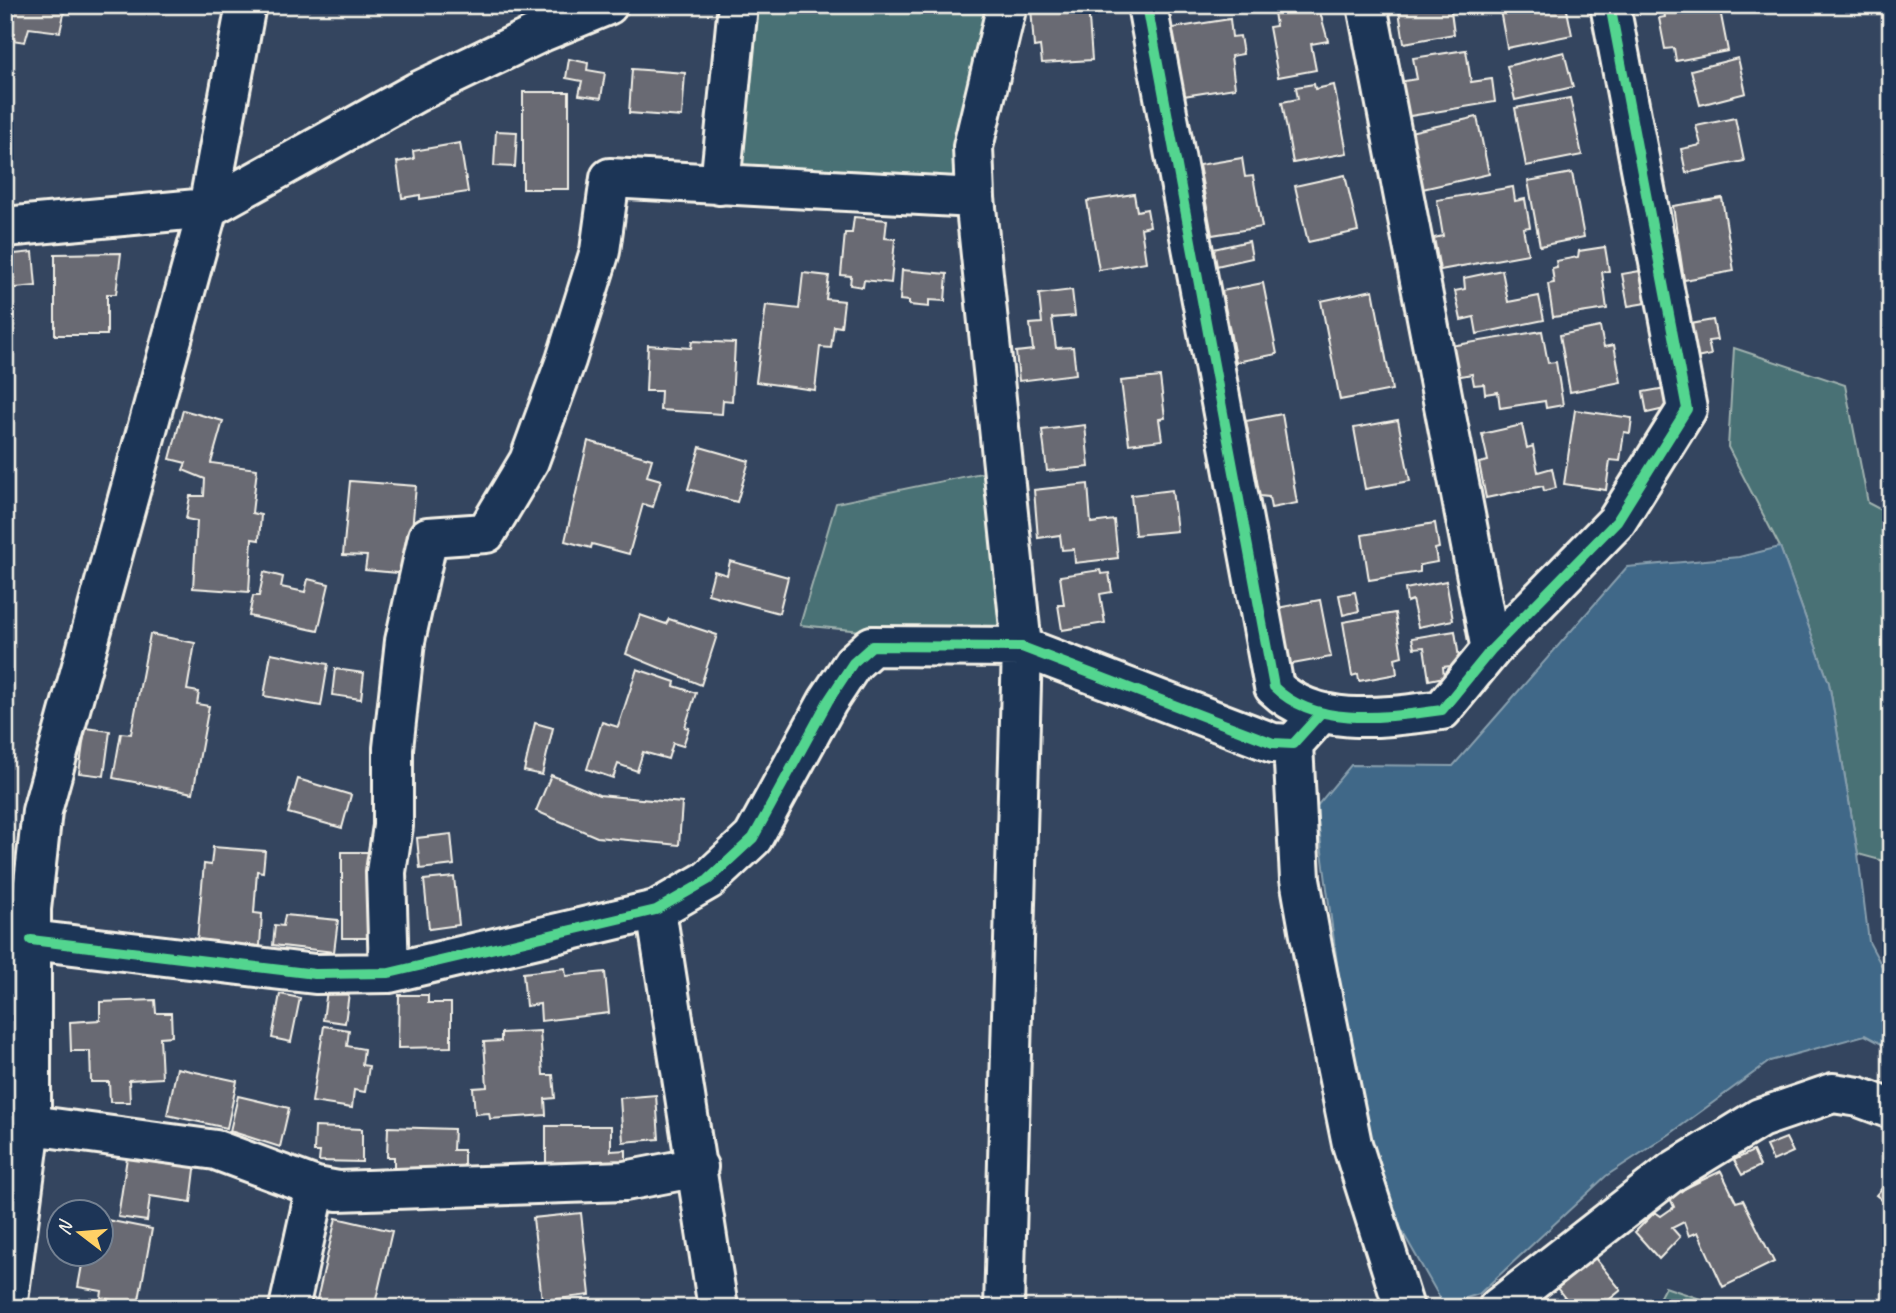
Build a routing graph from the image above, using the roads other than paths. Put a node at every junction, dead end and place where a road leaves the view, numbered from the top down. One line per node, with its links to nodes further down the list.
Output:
1 (246, 5): 10 (street)
2 (608, 5): 10 (street)
3 (738, 5): 8 (street)
4 (1007, 5): 9 (street)
5 (1147, 5): 14 (street)
6 (1367, 5): 13 (street)
7 (1610, 5): 13 (street)
8 (720, 185): 9 (street); 18 (street)
9 (975, 198): 12 (street)
10 (208, 208): 11 (street); 17 (street)
11 (5, 227)
12 (1022, 647): 15 (street); 16 (street); 26 (street)
13 (1491, 650): 14 (street)
14 (1321, 713): 15 (street)
15 (1293, 744): 27 (street)
16 (656, 910): 18 (street); 21 (street)
17 (22, 917): 18 (street); 20 (street)
18 (389, 973)
19 (1891, 1109): 28 (street)
20 (31, 1125): 22 (street); 23 (street)
21 (698, 1167): 22 (street); 25 (street)
22 (316, 1187): 24 (street)
23 (8, 1308)
24 (289, 1308)
25 (718, 1308)
26 (1004, 1308)
27 (1404, 1308)
28 (1498, 1308)

